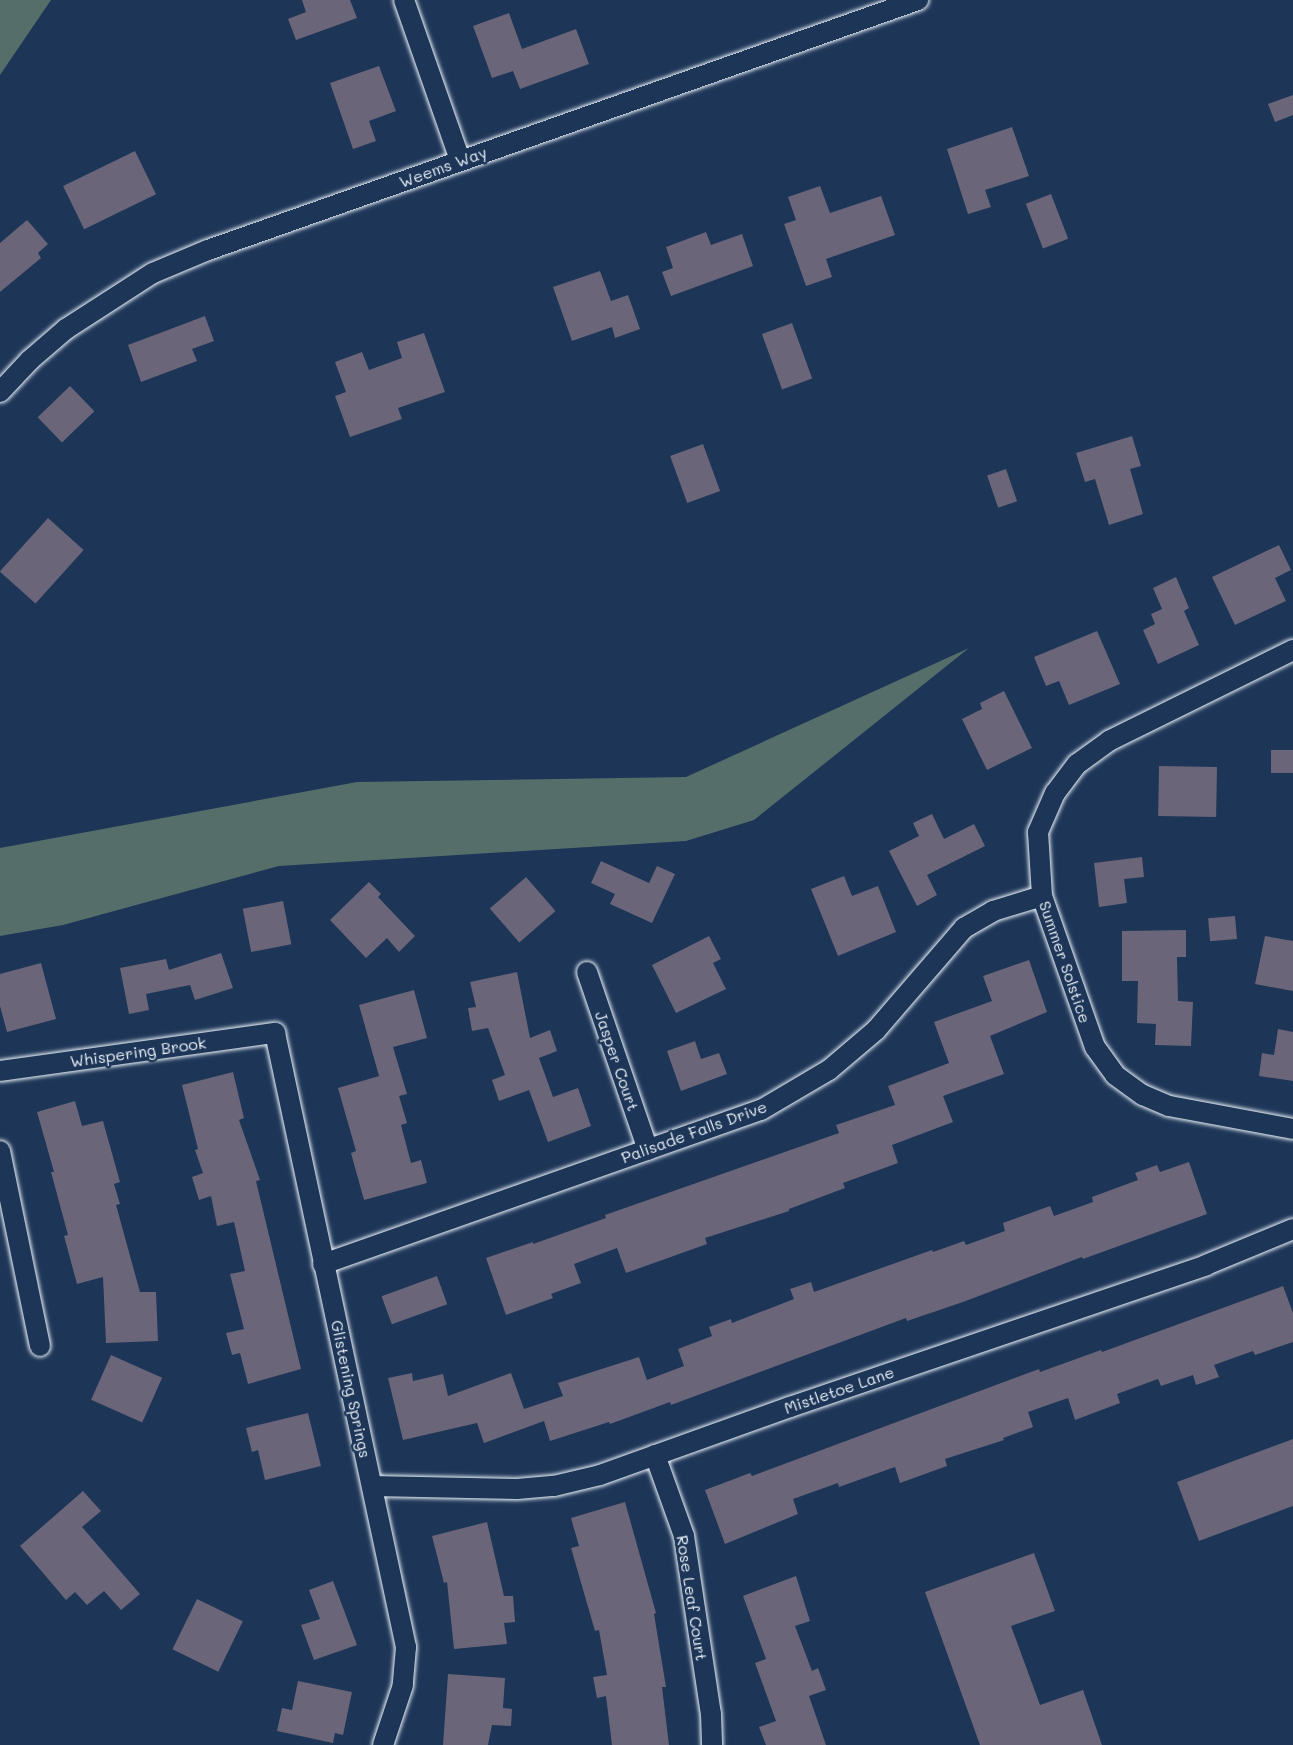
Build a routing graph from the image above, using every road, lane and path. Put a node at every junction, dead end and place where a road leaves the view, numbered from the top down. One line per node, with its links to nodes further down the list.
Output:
1 (405, 0): 3 (street)
2 (918, 0): 3 (street, Weems Way)
3 (460, 160): 4 (street, Weems Way)
4 (0, 392)
5 (1293, 650): 6 (street, Summer Solstice)
6 (1042, 896): 10 (street, Summer Solstice); 11 (street, Palisade Falls Drive)
7 (587, 972): 11 (street, Jasper Court)
8 (275, 1033): 9 (street, Whispering Brook); 14 (street, Glistening Springs)
9 (0, 1071)
10 (1293, 1129)
11 (648, 1150): 14 (street, Palisade Falls Drive)
12 (0, 1151): 15 (street)
13 (1293, 1229): 16 (street, Mistletoe Lane)
14 (323, 1264): 17 (street, Glistening Springs)
15 (39, 1346)
16 (655, 1455): 17 (street, Mistletoe Lane); 19 (street, Rose Leaf Court)
17 (372, 1486): 18 (street, Glistening Springs)
18 (383, 1745)
19 (712, 1745)

